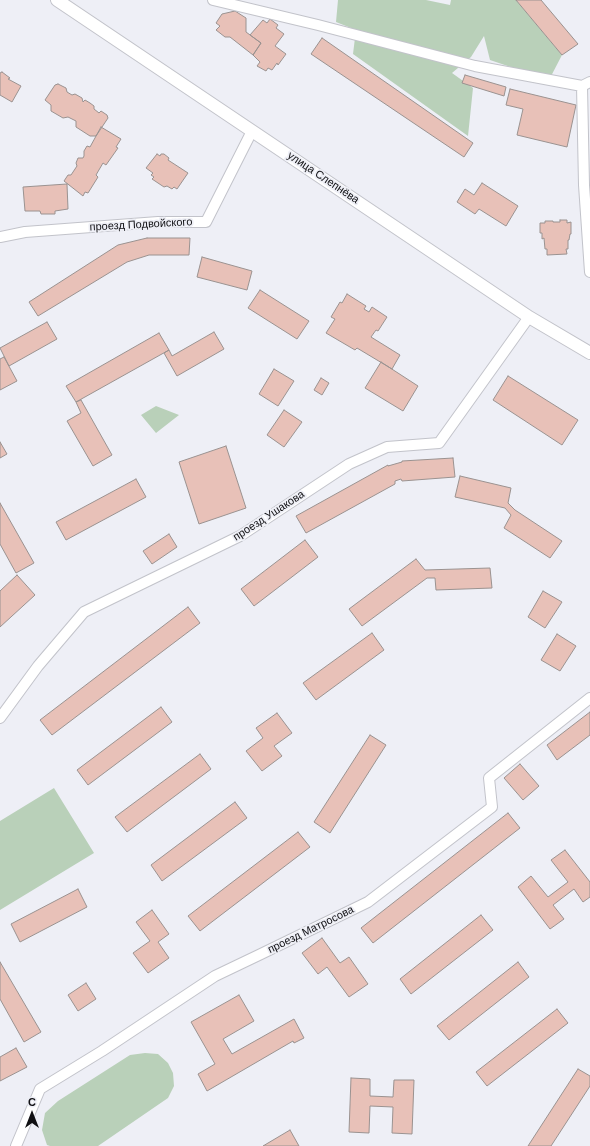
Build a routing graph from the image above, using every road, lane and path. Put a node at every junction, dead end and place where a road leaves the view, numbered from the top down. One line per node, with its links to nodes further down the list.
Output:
1 (57, 0): 4 (street, улица Слепнёва)
2 (213, 0): 3 (street)
3 (586, 84): 6 (street)
4 (252, 131): 5 (street, проезд Подвойского); 7 (street, улица Слепнёва)
5 (0, 237)
6 (590, 272)
7 (529, 317): 8 (street, улица Слепнёва); 10 (street, проезд Ушакова)
8 (590, 353)
9 (590, 698): 11 (street, проезд Матросова)
10 (0, 718)
11 (16, 1146)

